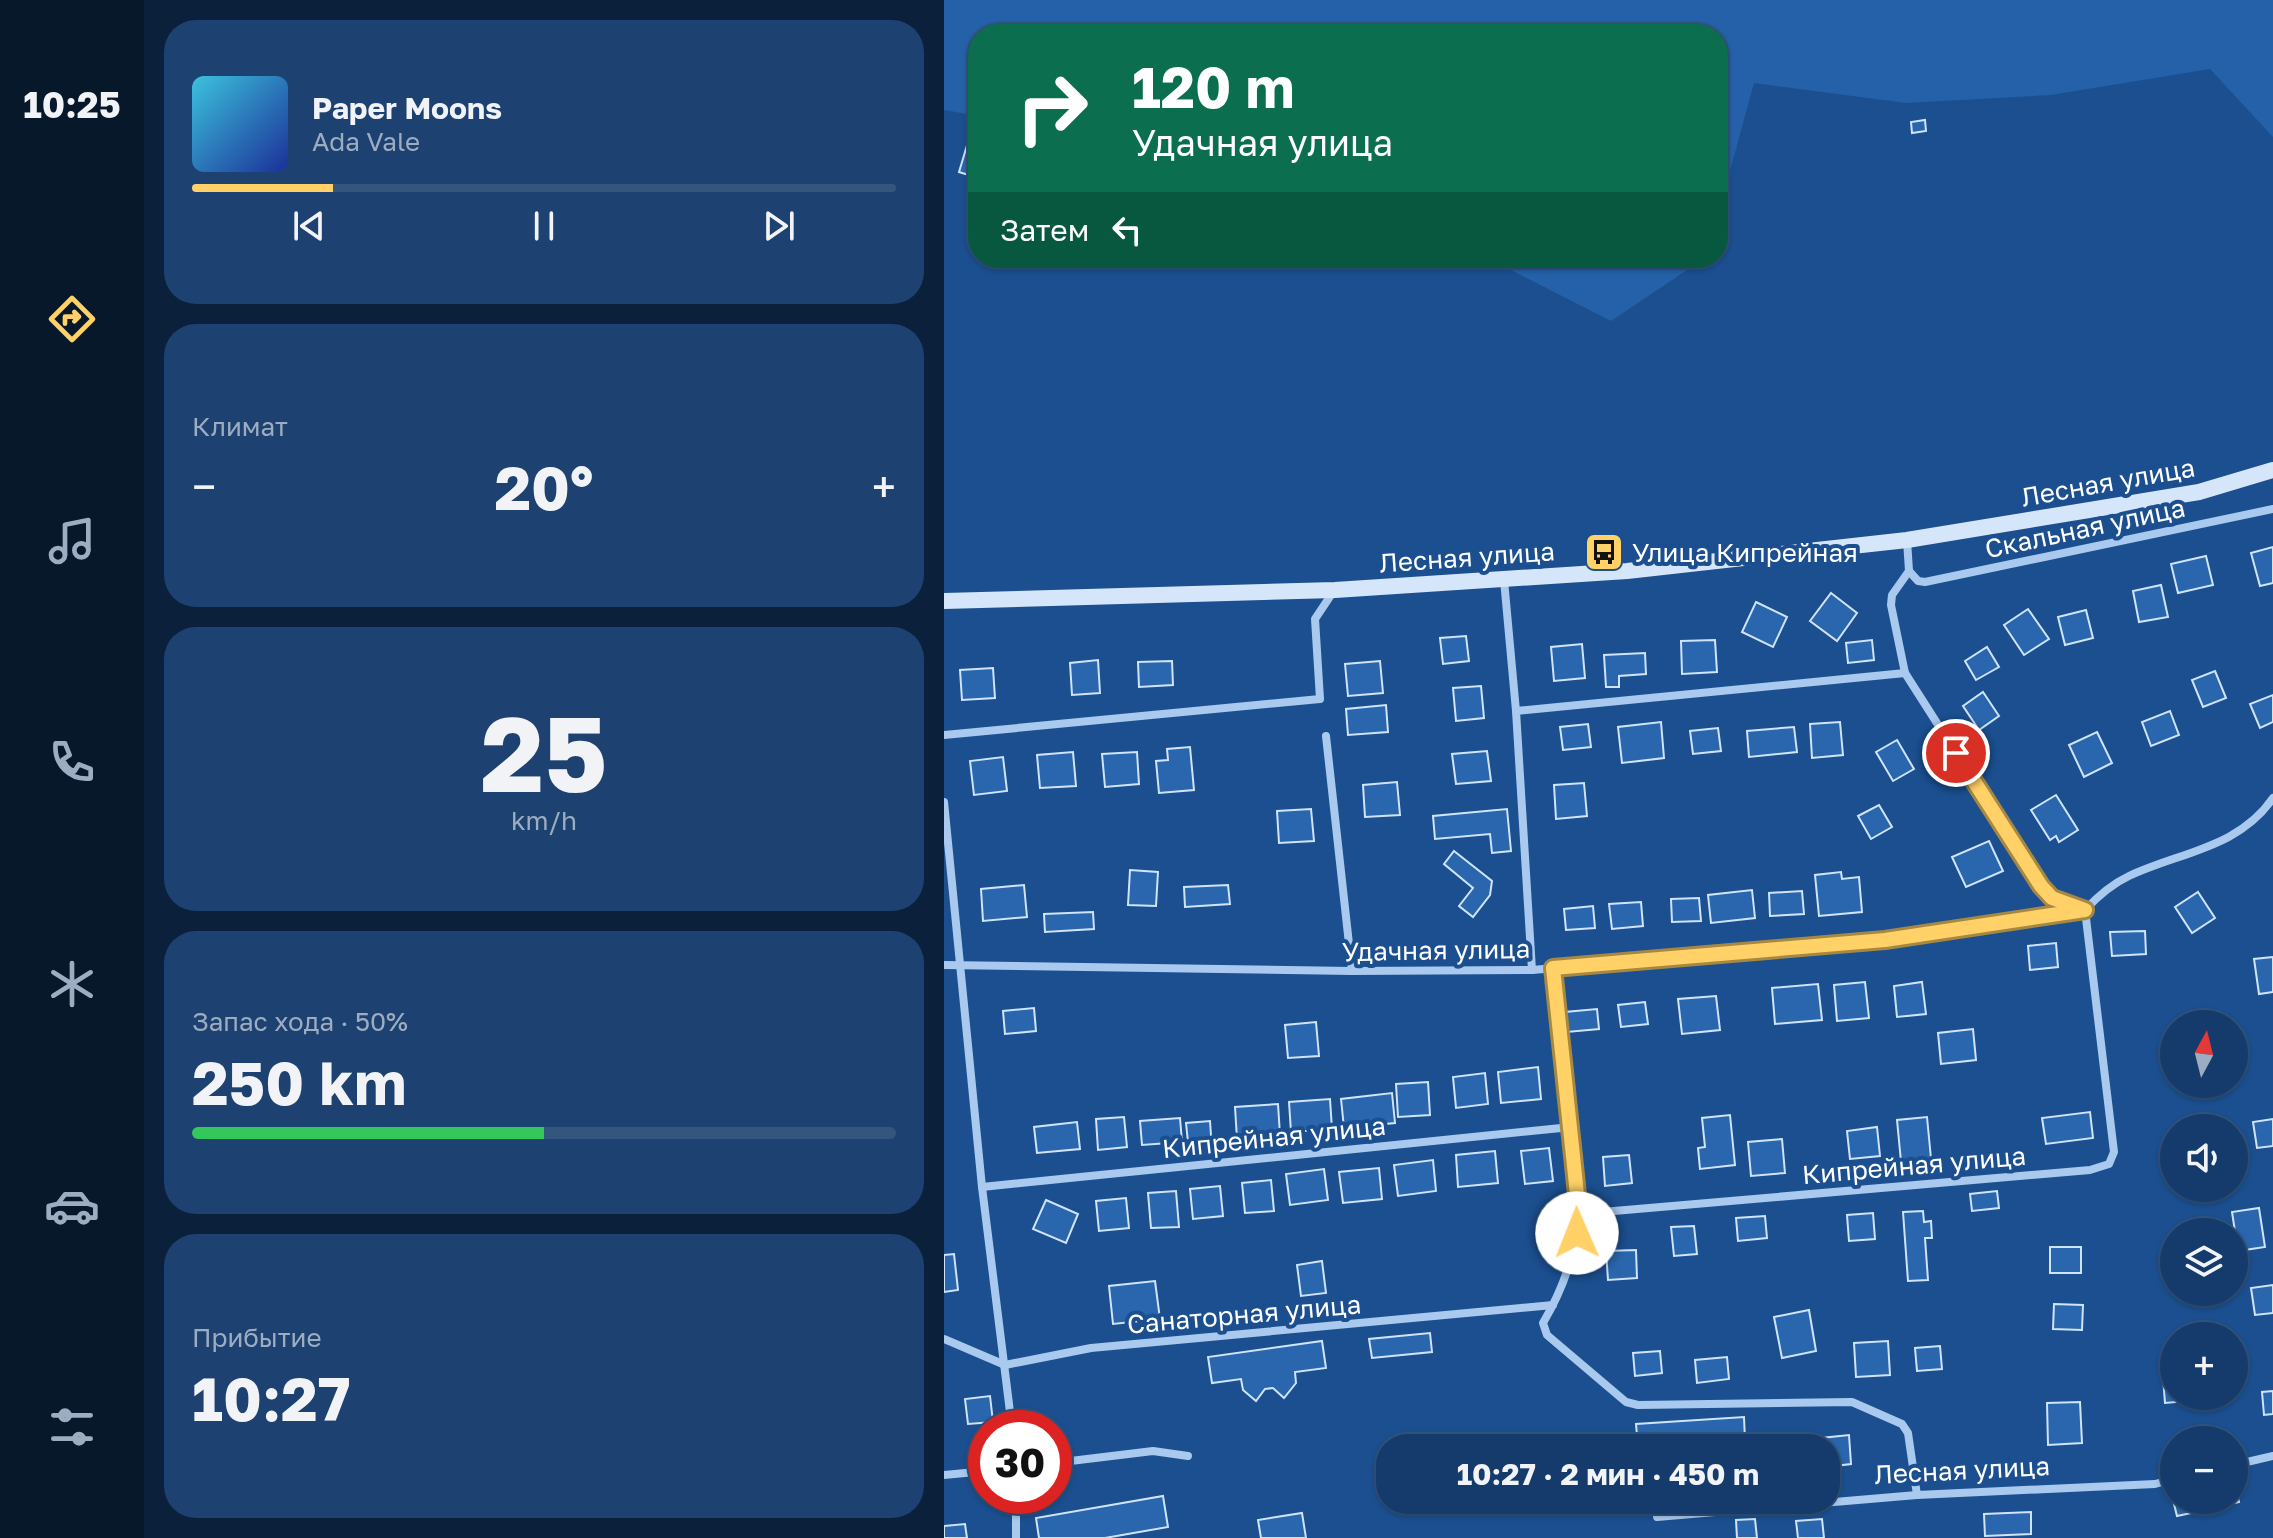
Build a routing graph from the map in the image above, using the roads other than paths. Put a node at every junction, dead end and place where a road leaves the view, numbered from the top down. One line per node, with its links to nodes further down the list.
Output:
1 (2273, 470): 3 (main road, Лесная улица)
2 (2273, 509): 4 (street, Скальная улица)
3 (1907, 540): 4 (street); 5 (main road, Лесная улица)
4 (1909, 571): 8 (street)
5 (1504, 580): 6 (main road, Лесная улица); 9 (street)
6 (1335, 590): 7 (main road, Лесная улица); 10 (street)
7 (944, 601)
8 (1905, 673): 9 (street); 14 (street)
9 (1516, 711): 18 (street)
10 (944, 735)
11 (1326, 736): 19 (street)
12 (2273, 798): 14 (street)
13 (944, 802): 15 (street)
14 (2085, 910): 17 (street, Удачная улица); 22 (street, Кипрейная улица)
15 (960, 963): 16 (street, Удачная улица); 19 (street, Удачная улица); 21 (street)
16 (944, 965)
17 (1553, 968): 18 (street, Удачная улица); 20 (street)
18 (1532, 970): 19 (street, Удачная улица)
19 (1352, 971)
20 (1571, 1127): 21 (street, Кипрейная улица); 22 (street)
21 (982, 1187): 25 (street)
22 (1579, 1214): 23 (street)
23 (1553, 1305): 25 (street, Санаторная улица); 34 (street)
24 (944, 1339): 25 (street)
25 (1005, 1365): 26 (street)
26 (1010, 1410)
27 (1188, 1456): 29 (street)
28 (2273, 1456): 30 (street)
29 (1072, 1461)
30 (2248, 1462)
31 (968, 1473): 32 (street)
32 (944, 1475)
33 (2160, 1483): 34 (street, Лесная улица)
34 (1917, 1495): 36 (street, Лесная улица)
35 (1016, 1514): 37 (street)
36 (1657, 1517)
37 (1016, 1538)

